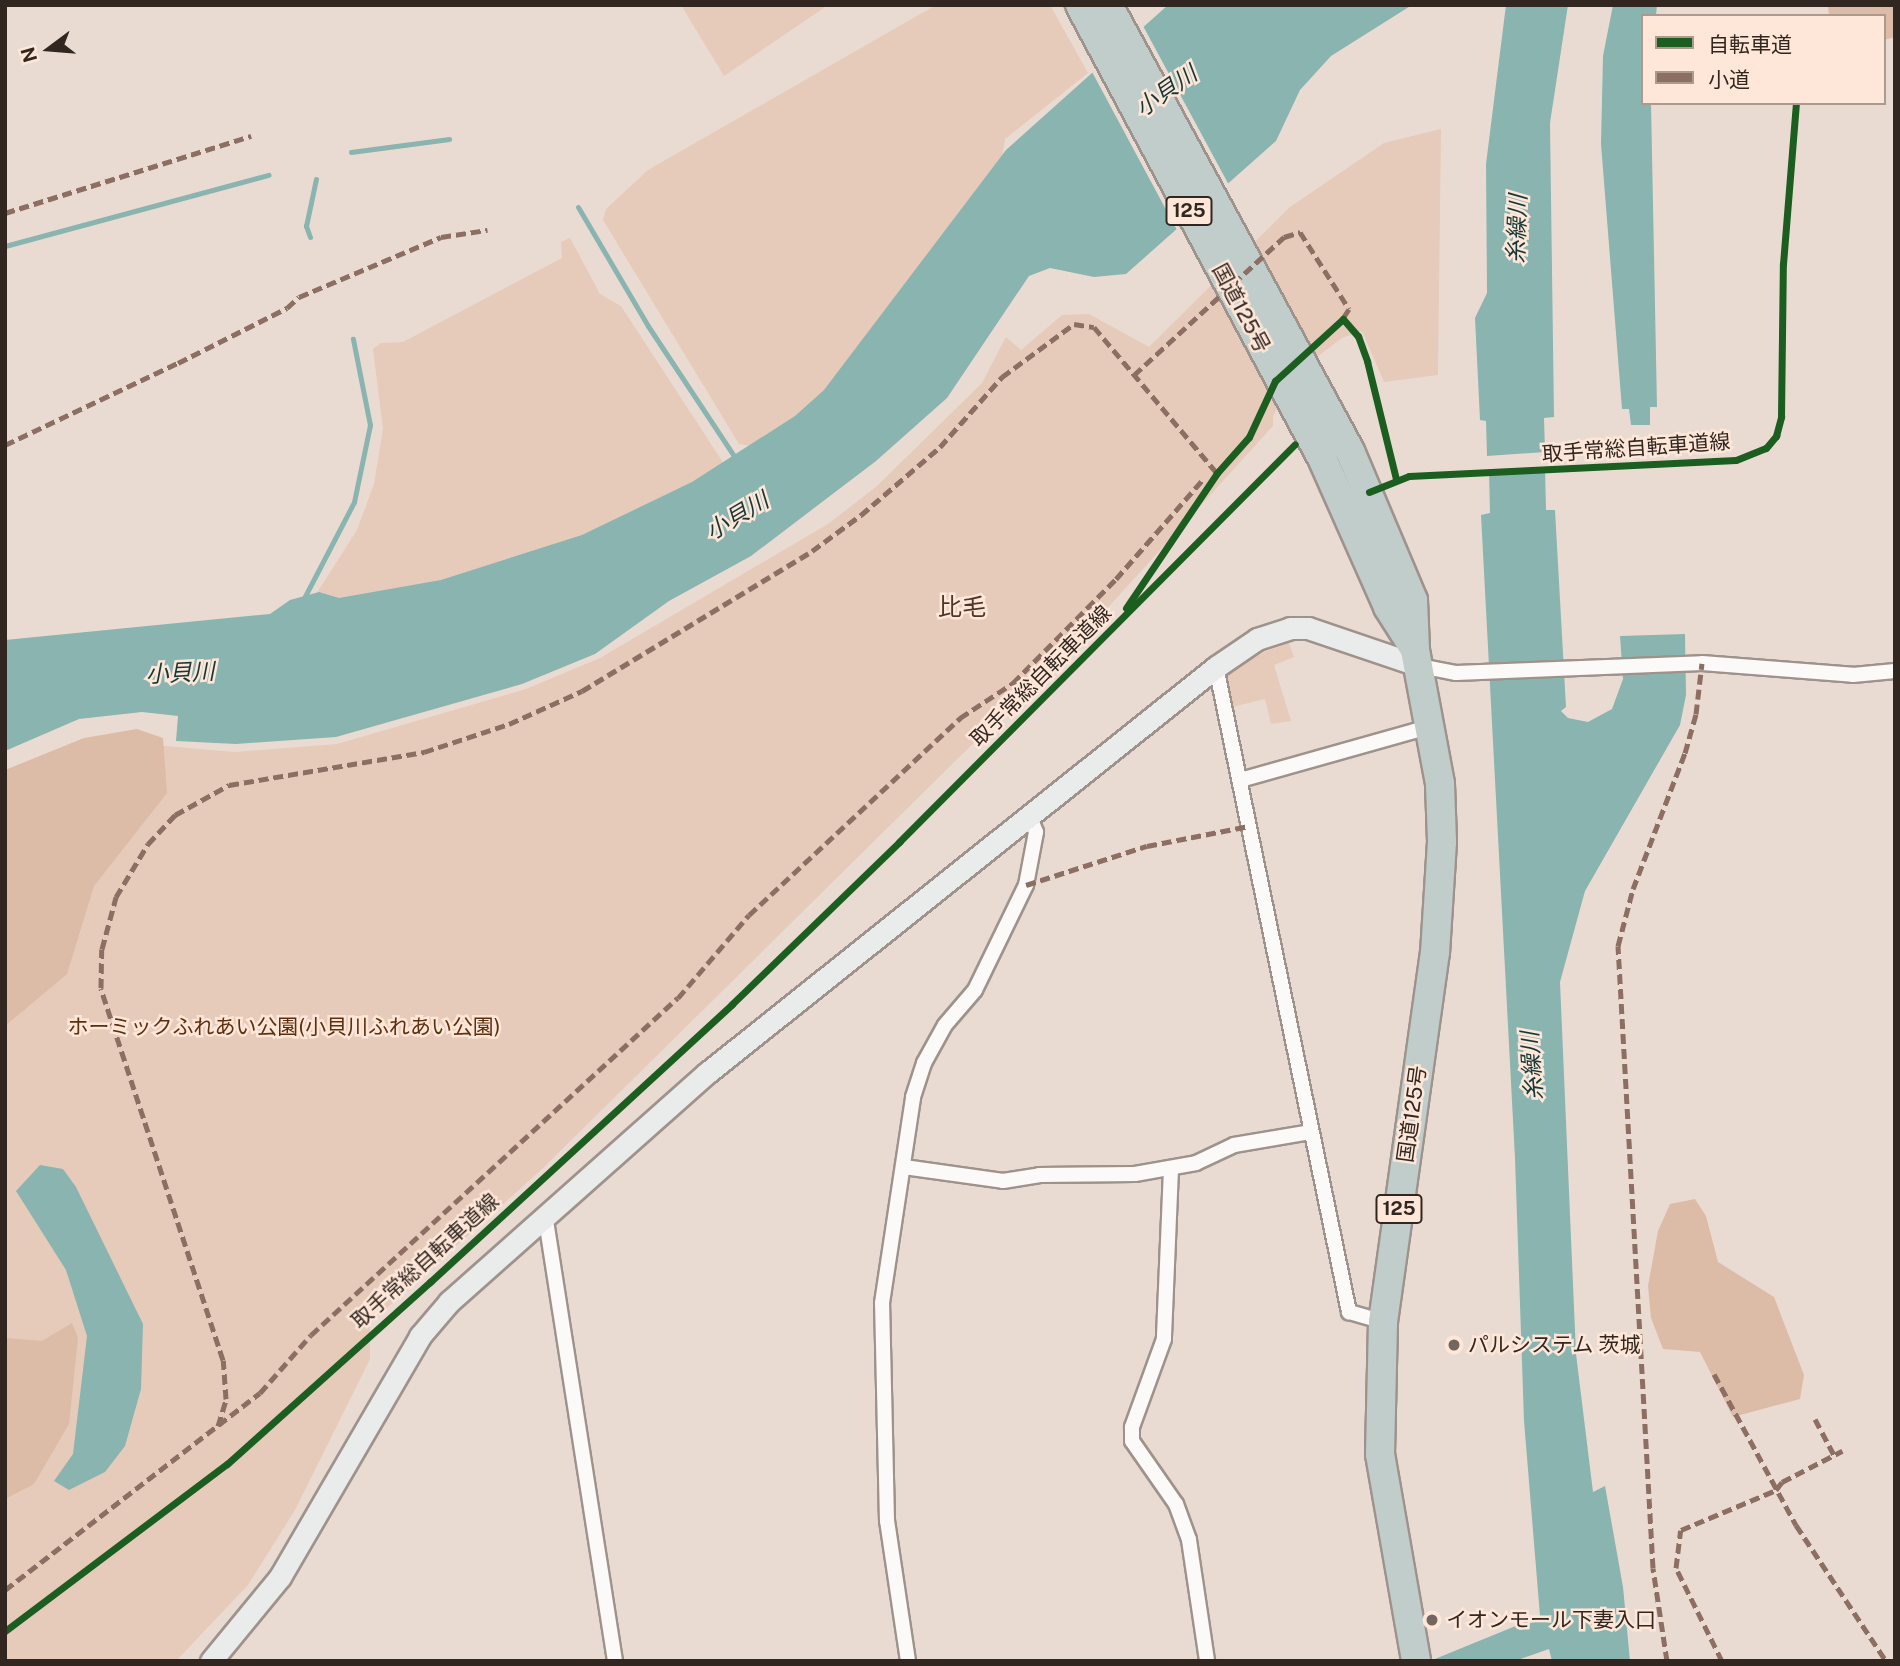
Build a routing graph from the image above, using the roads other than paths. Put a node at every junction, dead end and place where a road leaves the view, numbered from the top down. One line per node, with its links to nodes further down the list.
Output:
1 (1080, 5): 3 (highway, 国道125号 / 125)
2 (1108, 5): 3 (highway, 国道125号 / 125)
3 (1418, 658): 4 (street); 5 (street); 6 (highway, 国道125号 / 125)
4 (1216, 667): 7 (street); 8 (street)
5 (1895, 671)
6 (1432, 726): 7 (street); 13 (highway, 国道125号 / 125)
7 (1240, 780): 9 (street)
8 (1029, 814): 10 (street); 12 (street)
9 (1310, 1132): 11 (street); 13 (street)
10 (904, 1167): 11 (street); 16 (street)
11 (1171, 1169): 17 (street)
12 (545, 1214): 14 (street); 15 (street)
13 (1383, 1322): 18 (highway, 国道125号 / 125)
14 (211, 1661)
15 (615, 1661)
16 (908, 1661)
17 (1207, 1661)
18 (1416, 1661)

